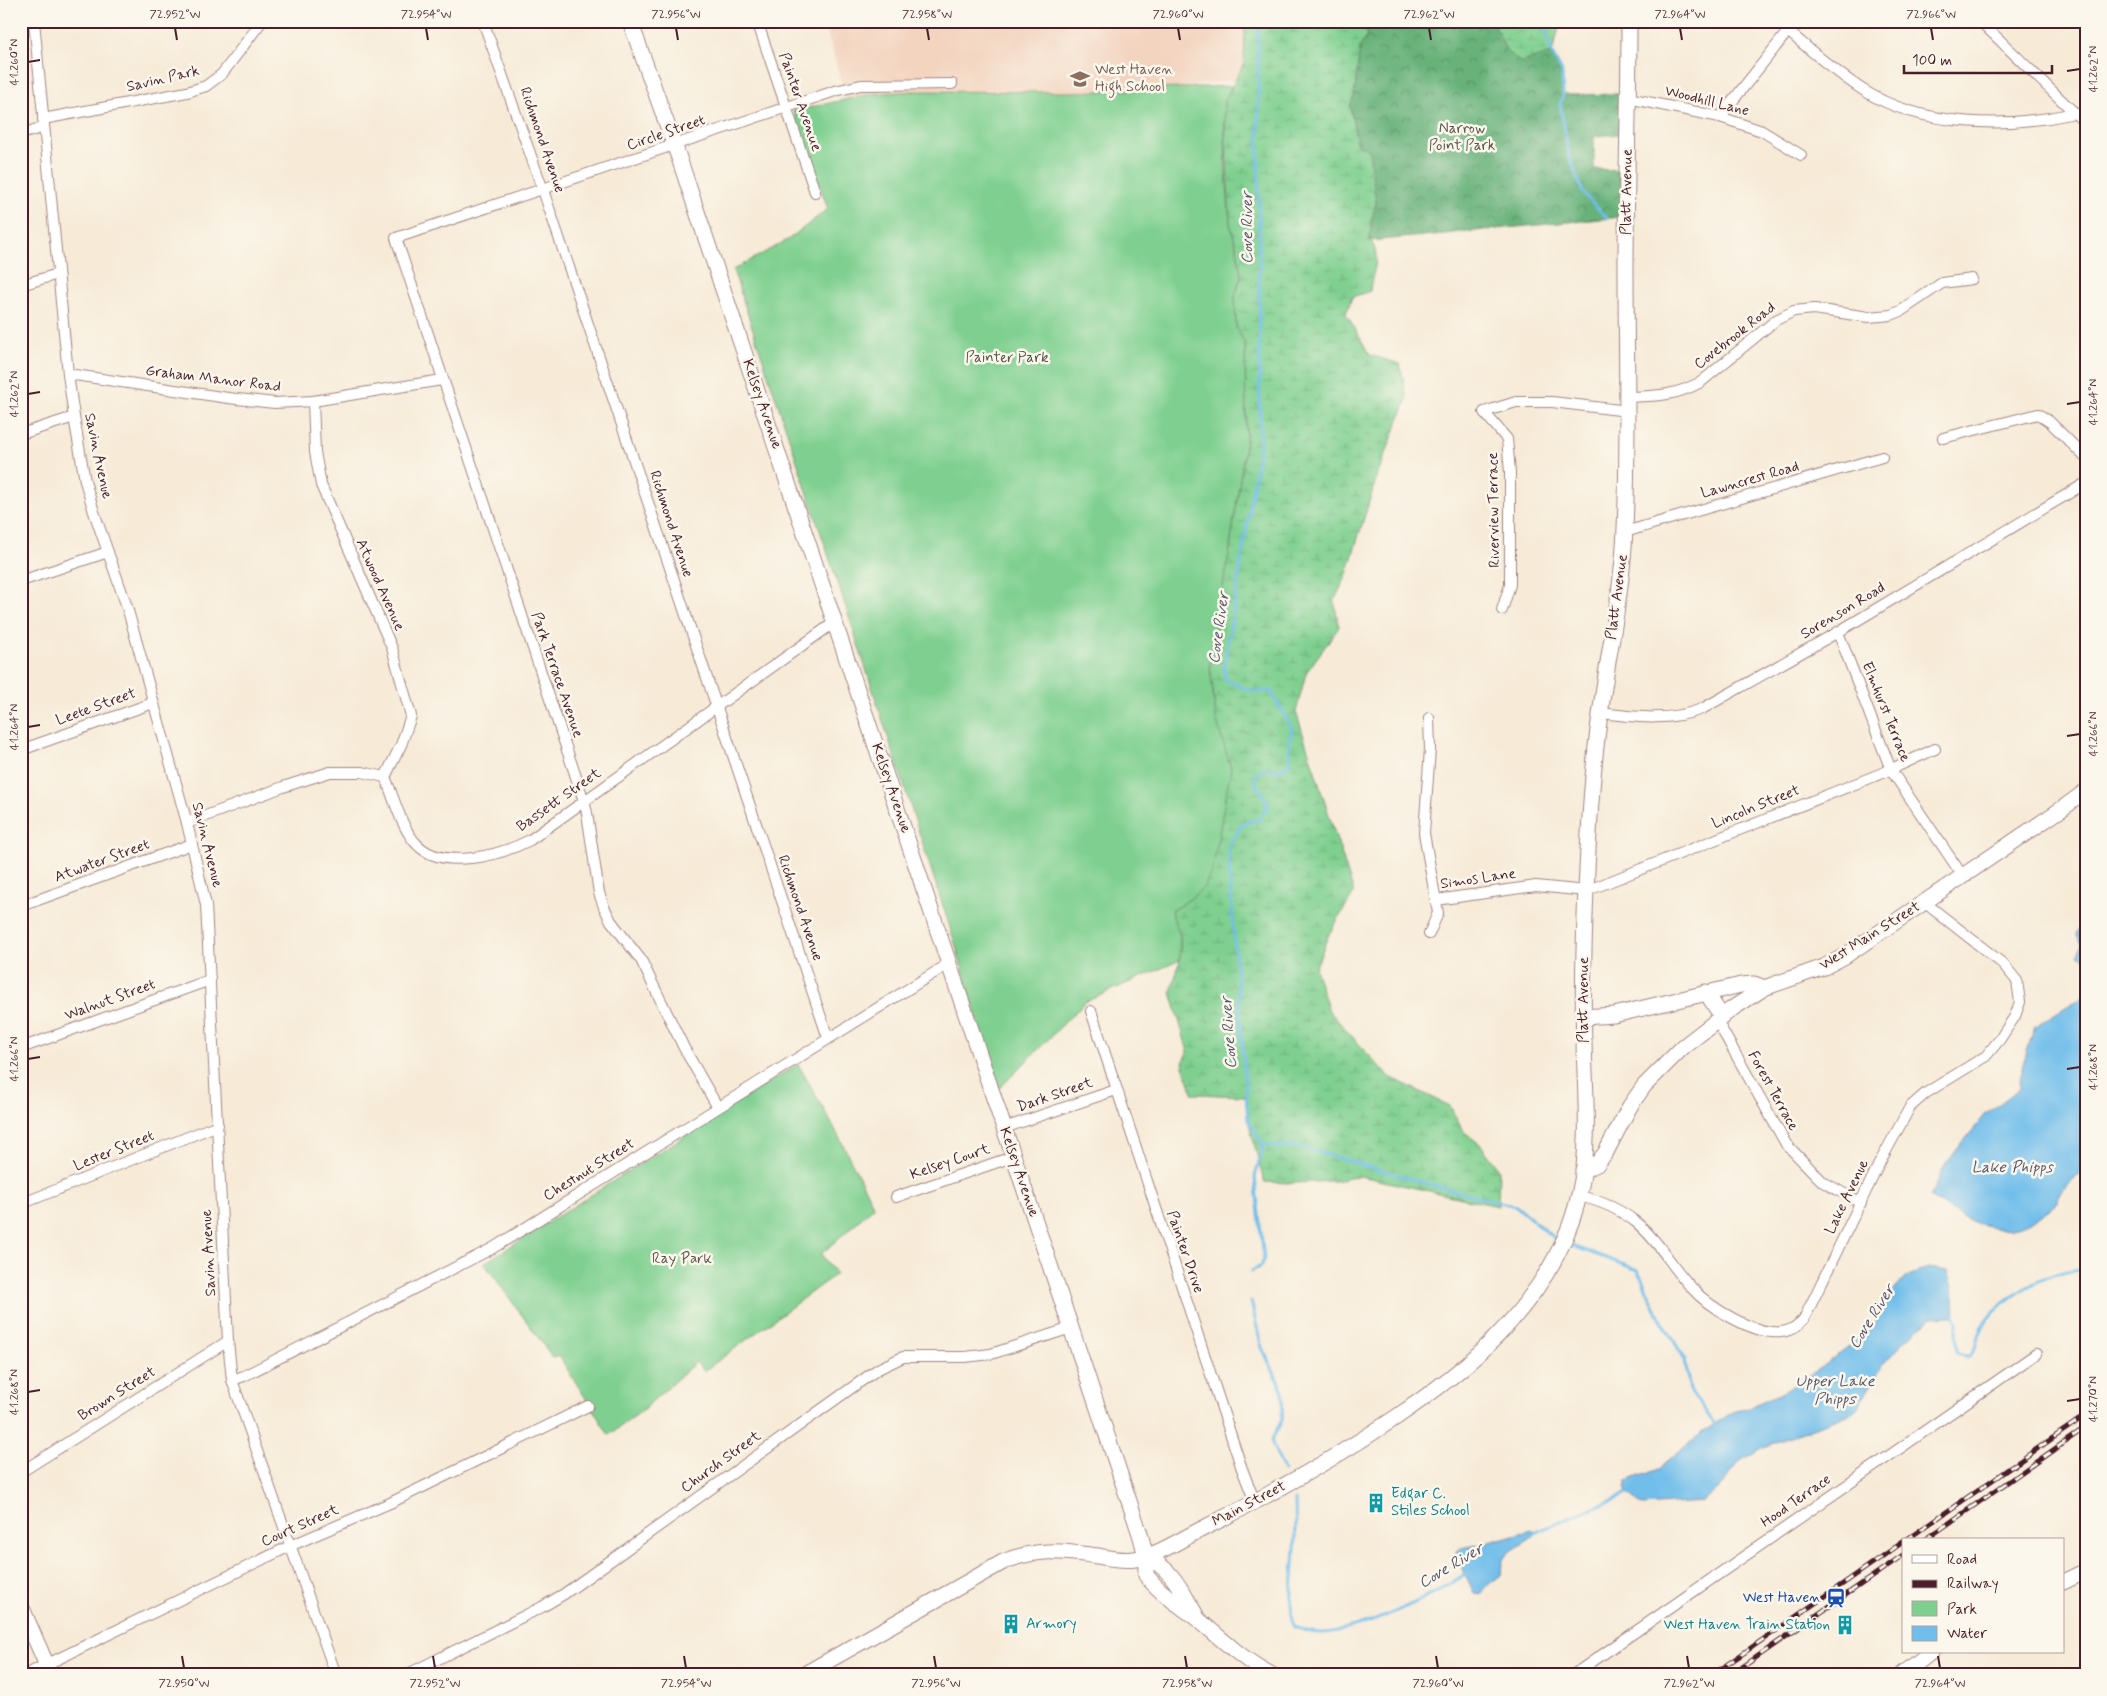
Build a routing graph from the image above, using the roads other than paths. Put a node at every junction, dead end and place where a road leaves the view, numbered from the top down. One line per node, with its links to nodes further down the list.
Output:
1 (34, 21): 15 (street, Savin Avenue)
2 (262, 21): 15 (street, Savin Park)
3 (484, 21): 20 (street, Richmond Avenue)
4 (630, 21): 18 (street, Kelsey Avenue)
5 (757, 21): 12 (street, Painter Avenue)
6 (1630, 21): 11 (street, Platt Avenue)
7 (1796, 21): 9 (street)
8 (1980, 21): 13 (street)
9 (1788, 31): 13 (street); 14 (street)
10 (952, 84): 12 (street, Circle Street)
11 (1628, 98): 14 (street, Woodhill Lane); 29 (street, Platt Avenue)
12 (786, 108): 18 (street, Circle Street); 21 (street, Painter Avenue)
13 (2075, 113): 16 (street)
14 (1720, 117): 19 (street, Woodhill Lane)
15 (44, 123): 17 (street, Savin Park); 23 (street, Savin Avenue)
16 (2086, 124)
17 (21, 134)
18 (675, 146): 20 (street, Circle Street); 40 (street, Kelsey Avenue)
19 (1801, 154)
20 (543, 190): 22 (street, Circle Street); 43 (street, Richmond Avenue)
21 (815, 192)
22 (396, 238): 27 (street, Park Terrace Avenue)
23 (58, 274): 25 (street); 26 (street, Savin Avenue)
24 (1972, 279): 29 (street, Covebrook Road)
25 (21, 285)
26 (68, 374): 28 (street, Graham Manor Road); 30 (street, Savin Avenue)
27 (442, 380): 28 (street, Graham Manor Road); 51 (street, Park Terrace Avenue)
28 (313, 401): 49 (street, Atwood Avenue)
29 (1628, 404): 36 (street, Platt Avenue); 39 (street, Riverview Terrace)
30 (74, 417): 31 (street); 37 (street, Savin Avenue)
31 (21, 434)
32 (1943, 438): 34 (street)
33 (1882, 456): 36 (street, Lawncrest Road)
34 (2086, 458)
35 (2086, 483): 41 (street, Sorenson Road)
36 (1625, 532): 44 (street, Platt Avenue)
37 (108, 552): 38 (street); 42 (street, Savin Avenue)
38 (21, 582)
39 (1502, 610)
40 (835, 622): 43 (street, Bassett Street); 60 (street, Kelsey Avenue)
41 (1838, 632): 44 (street, Sorenson Road); 48 (street, Elmhurst Terrace)
42 (153, 703): 47 (street, Leete Street); 52 (street, Savin Avenue)
43 (716, 707): 51 (street, Bassett Street); 67 (street, Richmond Avenue)
44 (1600, 713): 55 (street, Platt Avenue)
45 (1429, 718): 56 (street, Simos Lane)
46 (1935, 748): 48 (street, Lincoln Street)
47 (21, 750)
48 (1891, 770): 54 (street, Elmhurst Terrace); 55 (street, Lincoln Street)
49 (385, 777): 51 (street, Bassett Street); 52 (street)
50 (2086, 791): 54 (street, West Main Street)
51 (584, 801): 70 (street, Park Terrace Avenue)
52 (187, 823): 53 (street, Savin Avenue)
53 (192, 844): 58 (street, Atwater Street); 61 (street, Savin Avenue)
54 (1962, 875): 57 (street, West Main Street)
55 (1586, 891): 56 (street, Simos Lane); 65 (street, Platt Avenue)
56 (1436, 900): 59 (street)
57 (1924, 902): 62 (street, West Main Street); 77 (street, Lake Avenue)
58 (21, 906)
59 (1429, 934)
60 (950, 963): 67 (street, Chestnut Street); 72 (street, Kelsey Avenue)
61 (210, 980): 68 (street, Walnut Street); 71 (street, Savin Avenue)
62 (1764, 988): 63 (street); 66 (street, West Main Street)
63 (1706, 992): 65 (street); 66 (street)
64 (1090, 1011): 69 (street, Painter Drive)
65 (1583, 1017): 74 (street, Platt Avenue)
66 (1719, 1019): 74 (street, West Main Street); 77 (street, Forest Terrace)
67 (828, 1038): 70 (street, Chestnut Street)
68 (21, 1048)
69 (1116, 1090): 72 (street, Dark Street); 85 (street, Painter Drive)
70 (717, 1106): 82 (street, Chestnut Street)
71 (218, 1126): 78 (street, Lester Street); 80 (street, Savin Avenue)
72 (1004, 1128): 73 (street, Kelsey Avenue)
73 (1014, 1156): 76 (street, Kelsey Court); 79 (street, Kelsey Avenue)
74 (1583, 1170): 75 (street, Main Street)
75 (1579, 1196): 77 (street, Lake Avenue); 85 (street, Main Street)
76 (896, 1197)
77 (1861, 1202)
78 (21, 1204)
79 (1071, 1328): 87 (street, Kelsey Avenue); 95 (street, Church Street)
80 (228, 1341): 82 (street, Savin Avenue); 84 (street, Brown Street)
81 (2036, 1354): 98 (street, Hood Terrace)
82 (232, 1380): 86 (street, Savin Avenue)
83 (588, 1406): 86 (street, Court Street)
84 (21, 1472)
85 (1255, 1502): 87 (street, Main Street)
86 (290, 1546): 92 (street, Court Street); 94 (street, Savin Avenue)
87 (1146, 1556): 96 (street, Main Street); 97 (street, Kelsey Avenue)
88 (2086, 1571): 89 (street)
89 (2064, 1582)
90 (21, 1606): 92 (street)
91 (1928, 1654): 99 (street)
92 (48, 1670): 93 (street, Court Street)
93 (25, 1675)
94 (336, 1675)
95 (406, 1675)
96 (803, 1675)
97 (1272, 1675)
98 (1573, 1675)
99 (1902, 1675)

